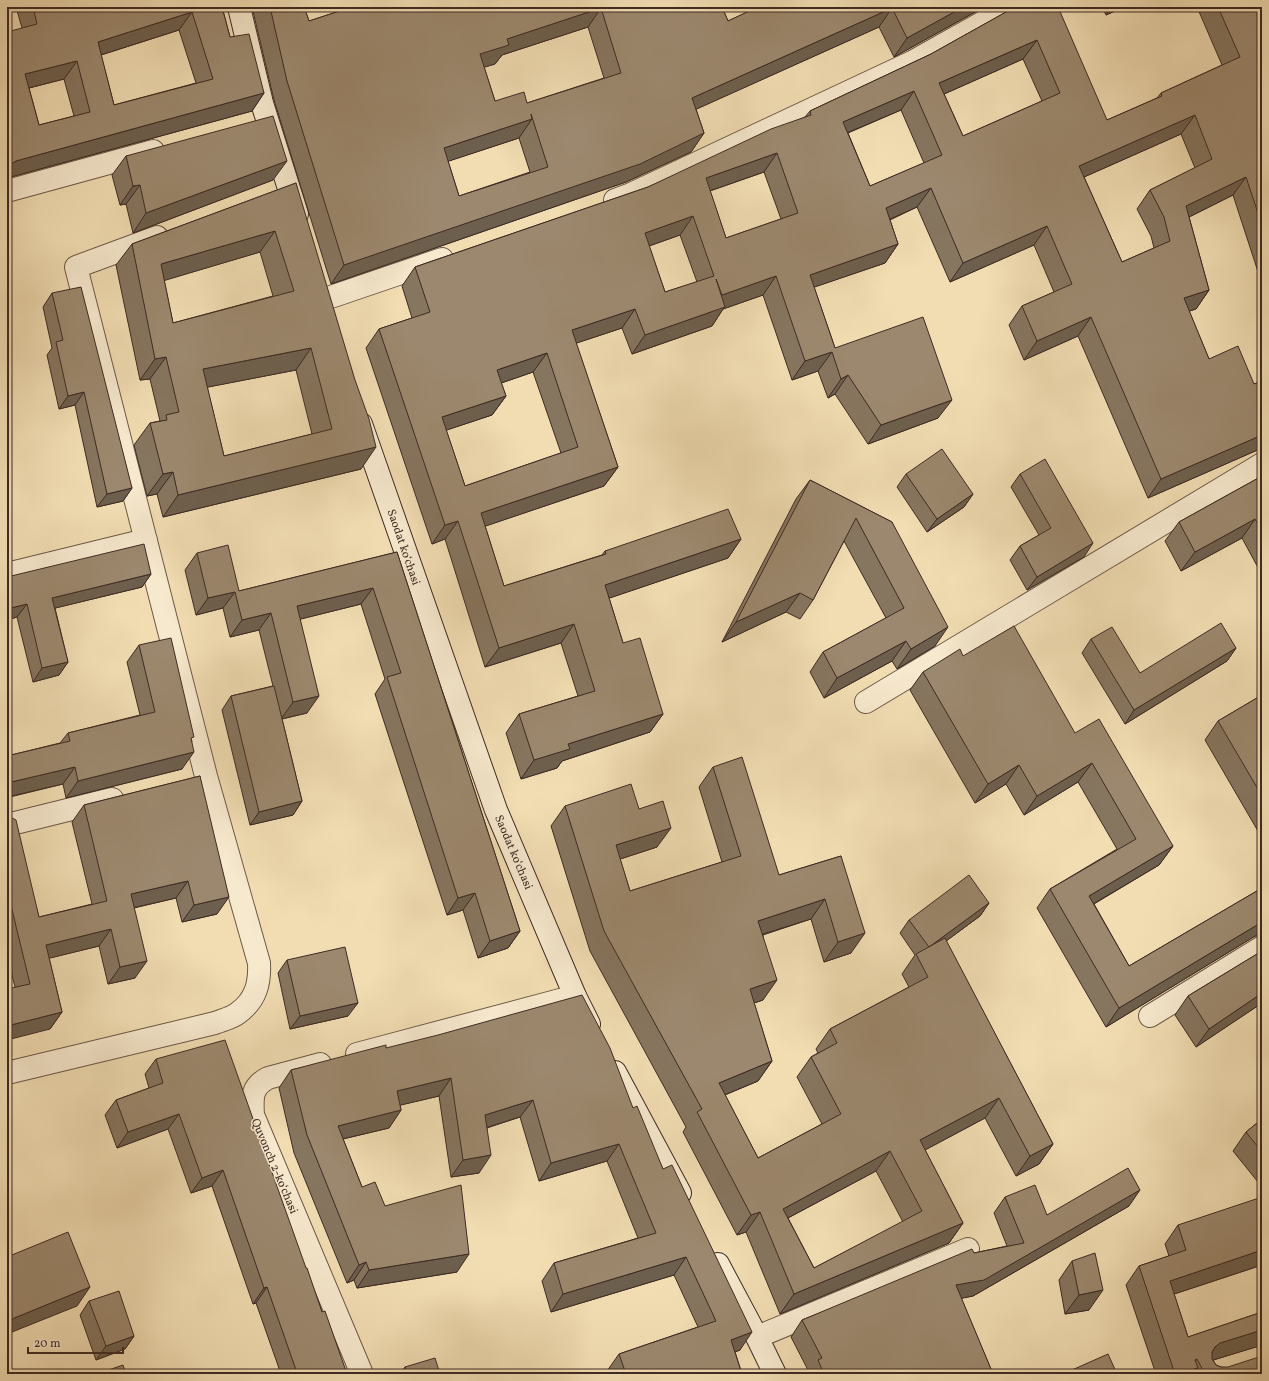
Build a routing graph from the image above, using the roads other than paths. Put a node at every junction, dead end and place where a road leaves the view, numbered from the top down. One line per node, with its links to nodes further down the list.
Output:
1 (239, 7): 4 (street)
2 (1010, 7): 7 (street)
3 (176, 145): 5 (street)
4 (289, 188): 6 (street); 9 (street)
5 (7, 191)
6 (267, 196)
7 (593, 207)
8 (179, 229): 14 (street)
9 (302, 233)
10 (458, 254): 11 (street)
11 (316, 278)
12 (355, 406): 22 (street, Saodat koʻchasi)
13 (1262, 464): 16 (street)
14 (146, 540): 15 (street); 17 (street)
15 (7, 574)
16 (866, 702)
17 (206, 776): 18 (street); 24 (street)
18 (184, 781)
19 (130, 795): 20 (street)
20 (7, 825)
21 (1262, 947): 23 (street)
22 (574, 996): 25 (street, Saodat koʻchasi); 29 (street, Quvonch 2-koʻchasi)
23 (1150, 1016)
24 (7, 1073)
25 (690, 1212)
26 (709, 1247): 28 (street)
27 (968, 1249): 28 (street)
28 (757, 1337): 30 (street)
29 (362, 1374)
30 (775, 1374)

